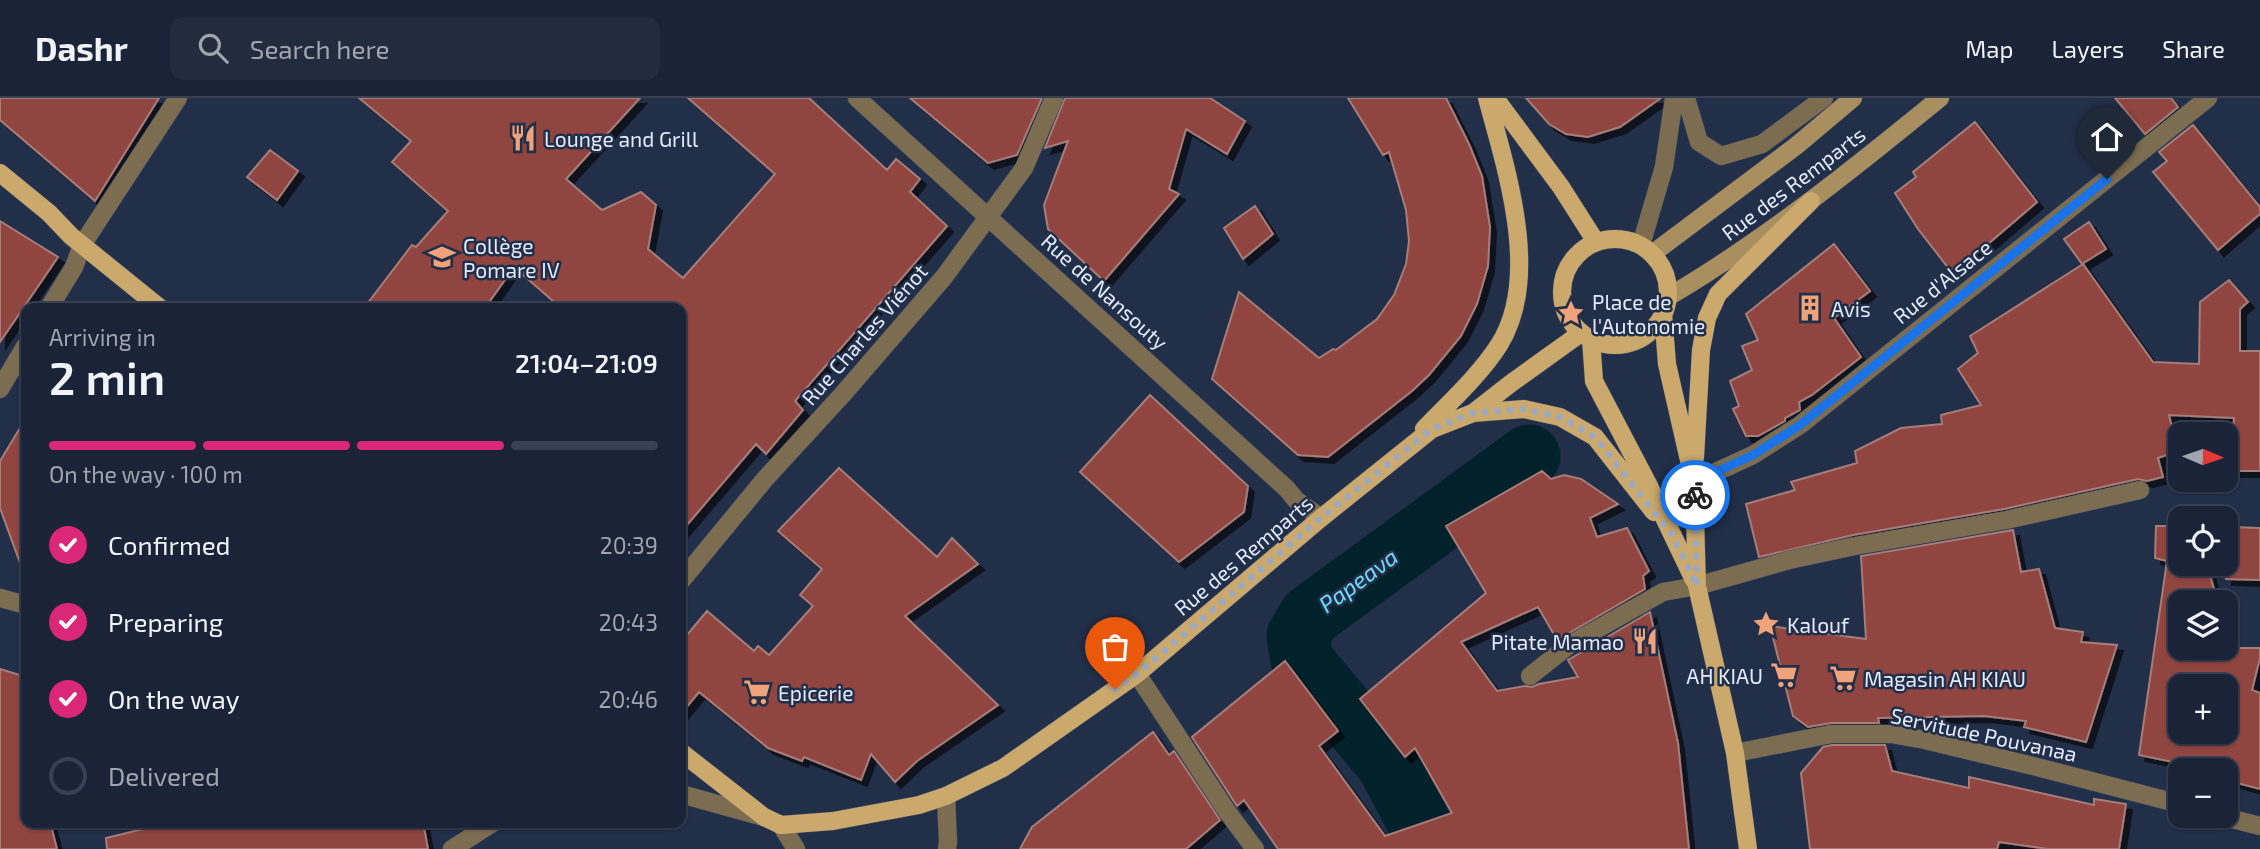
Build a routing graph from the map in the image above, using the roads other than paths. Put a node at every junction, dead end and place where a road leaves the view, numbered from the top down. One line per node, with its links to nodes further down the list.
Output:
1 (178, 98): 16 (street)
2 (858, 98): 14 (street, Rue de Nansouty)
3 (1054, 98): 14 (street, Rue Charles Viénot)
4 (1487, 98): 25 (main road)
5 (1495, 98): 15 (main road)
6 (1674, 98): 17 (street)
7 (1686, 98): 8 (street)
8 (1824, 98)
9 (1853, 98): 17 (main road, Rue des Remparts)
10 (1940, 98): 13 (main road, Rue des Remparts)
11 (2208, 98): 26 (street, Rue d'Alsace)
12 (0, 173): 16 (main road)
13 (1811, 201): 20 (main road, Rue des Remparts); 26 (main road)
14 (989, 218): 28 (street, Rue de Nansouty); 30 (street, Rue Charles Viénot)
15 (1596, 242): 17 (main road); 21 (main road)
16 (82, 245): 18 (street); 19 (main road)
17 (1647, 249): 20 (main road)
18 (52, 303)
19 (154, 303)
20 (1665, 305): 21 (main road); 26 (main road)
21 (1586, 336): 24 (main road, Rue des Remparts); 29 (main road)
22 (21, 353): 23 (street)
23 (0, 389)
24 (1473, 413): 25 (main road, Rue des Remparts); 29 (main road)
25 (1390, 464): 28 (main road, Rue des Remparts)
26 (1694, 482): 31 (main road)
27 (2140, 490): 31 (street)
28 (1321, 518): 34 (main road, Rue des Remparts)
29 (1673, 536): 31 (main road)
30 (686, 575)
31 (1697, 586): 35 (street); 36 (main road)
32 (0, 598): 33 (street)
33 (21, 604)
34 (1137, 674): 38 (main road, Rue des Remparts); 49 (street)
35 (1530, 676)
36 (1735, 753): 40 (street, Servitude Pouvanaa); 50 (main road)
37 (686, 756): 41 (main road)
38 (946, 796): 43 (main road, Rue des Remparts); 48 (street)
39 (686, 797): 41 (street)
40 (2168, 801)
41 (764, 817): 43 (main road)
42 (2238, 820): 44 (street)
43 (780, 825): 47 (street)
44 (2260, 826)
45 (485, 828): 46 (street)
46 (453, 849)
47 (796, 849)
48 (947, 849)
49 (1255, 849)
50 (1748, 849)

